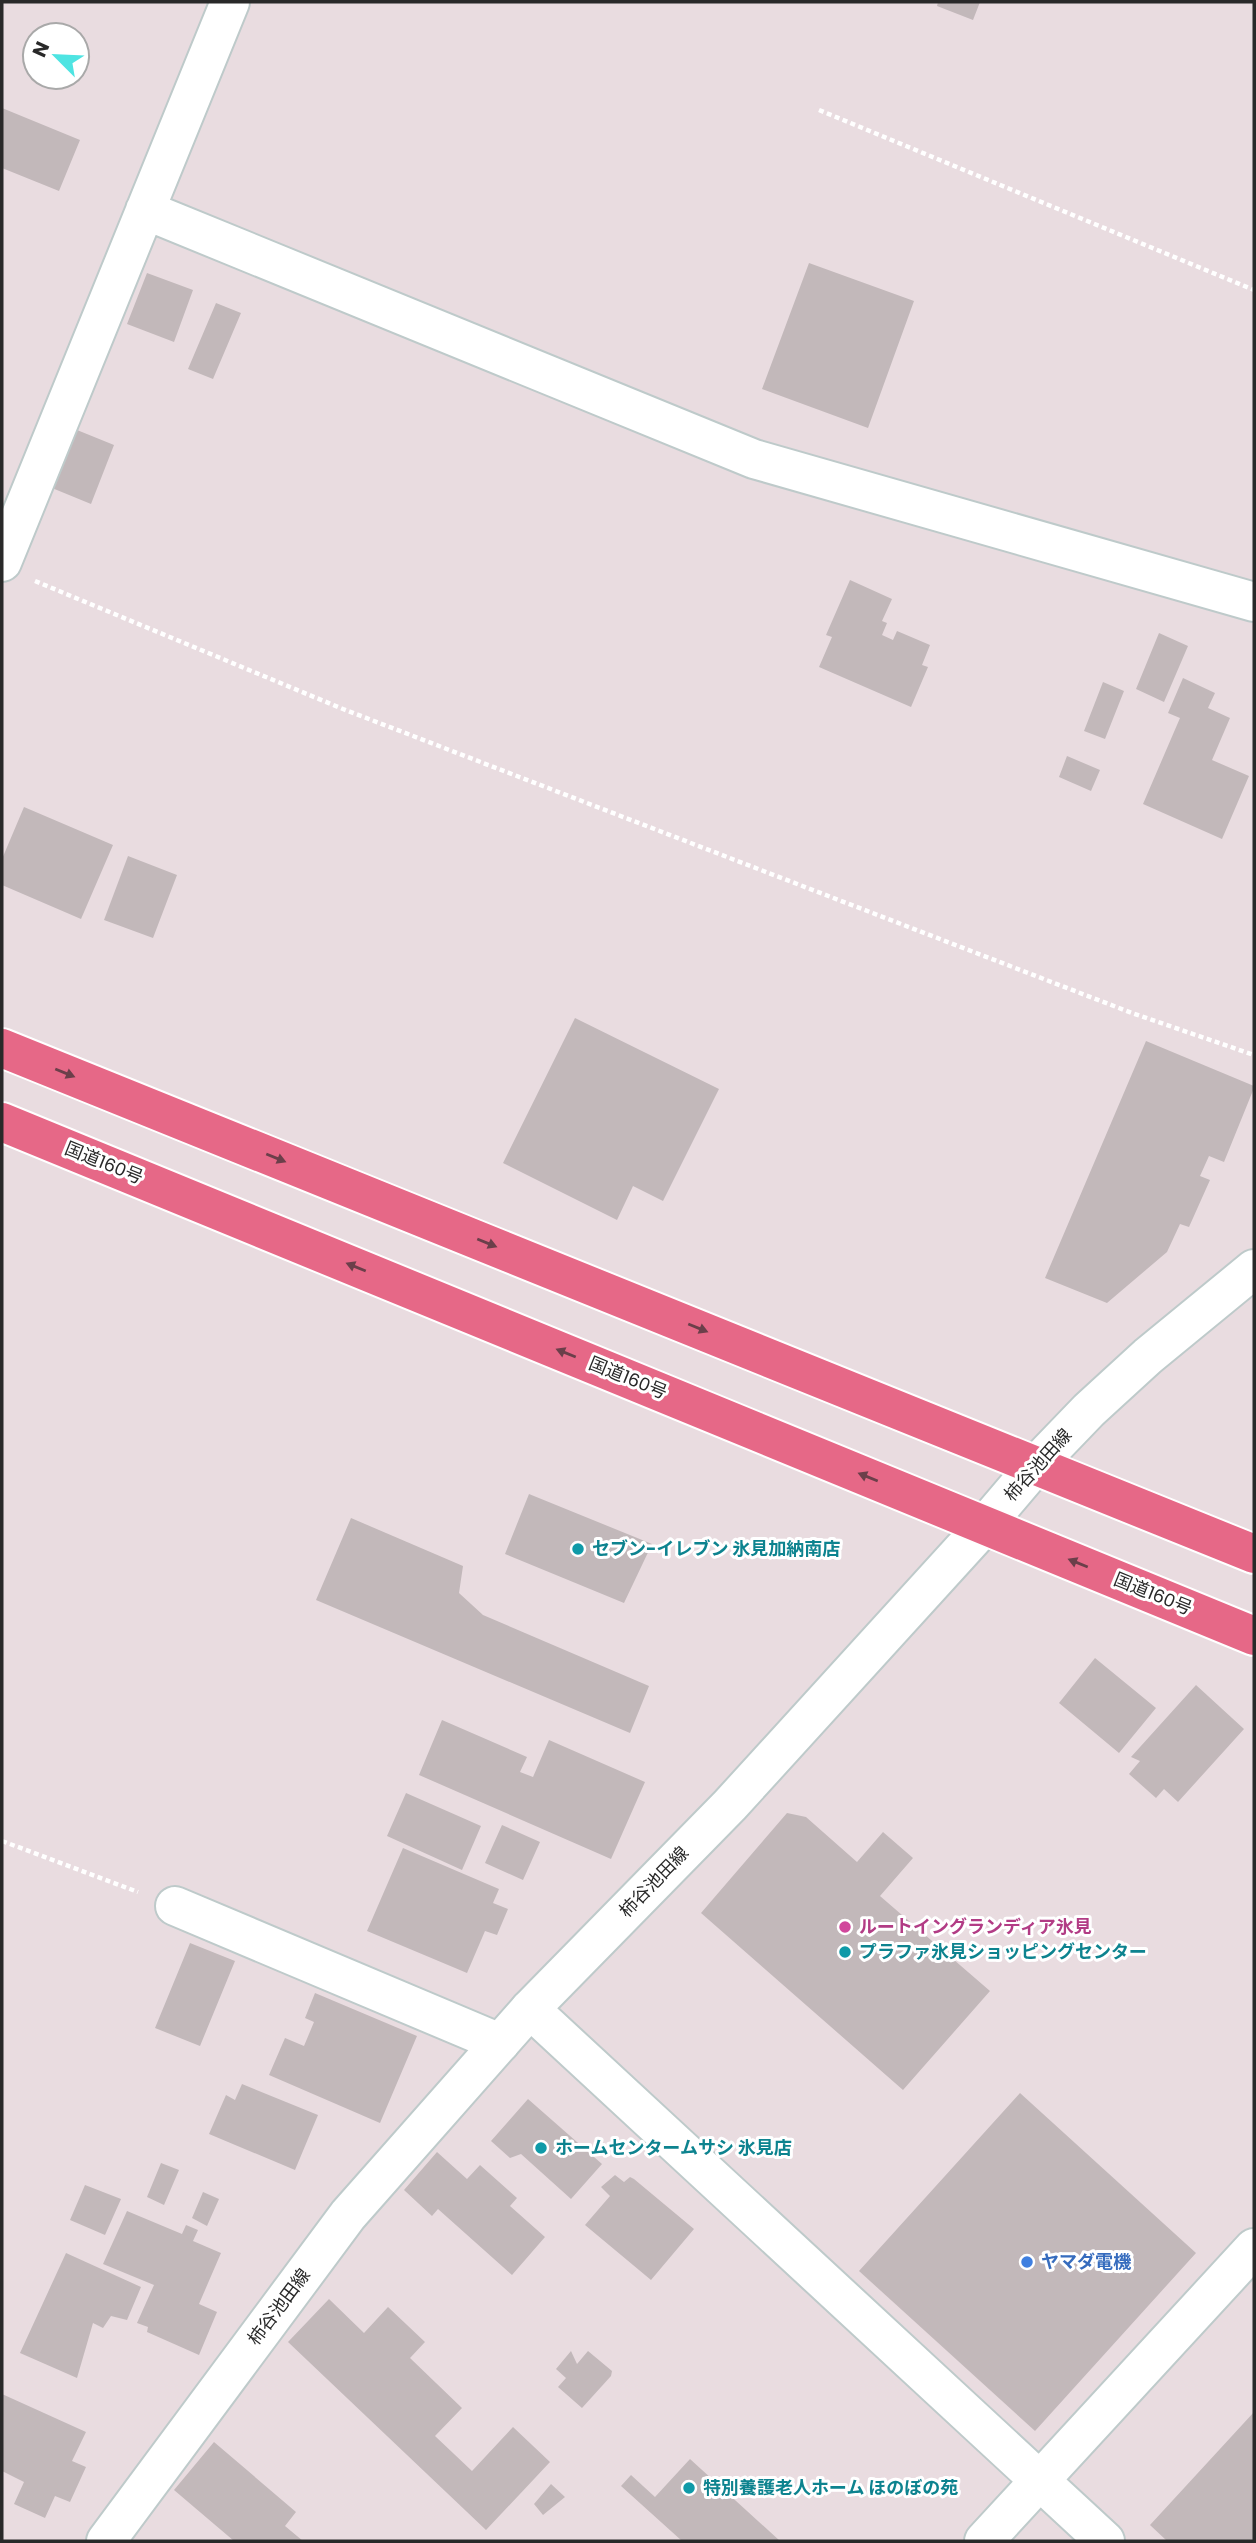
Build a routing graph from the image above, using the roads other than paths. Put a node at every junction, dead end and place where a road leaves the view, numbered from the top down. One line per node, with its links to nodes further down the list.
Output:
1 (230, 2): 2 (street)
2 (145, 211): 3 (street); 4 (street)
3 (14, 570)
4 (1254, 602)
5 (2, 1048): 8 (highway, one-way to 8)
6 (2, 1122): 9 (highway, 国道160号, one-way to 6)
7 (1254, 1269): 8 (street, 柿谷池田線)
8 (1037, 1464): 9 (street, 柿谷池田線); 10 (highway)
9 (985, 1525): 11 (highway, 国道160号, one-way to 9); 13 (street, 柿谷池田線)
10 (1254, 1554)
11 (1254, 1636)
12 (175, 1906): 14 (street)
13 (530, 2009): 14 (street, 柿谷池田線); 16 (street)
14 (500, 2043): 17 (street, 柿谷池田線)
15 (1254, 2248): 16 (street)
16 (1038, 2480): 18 (street); 19 (street)
17 (106, 2541)
18 (984, 2541)
19 (1105, 2541)

